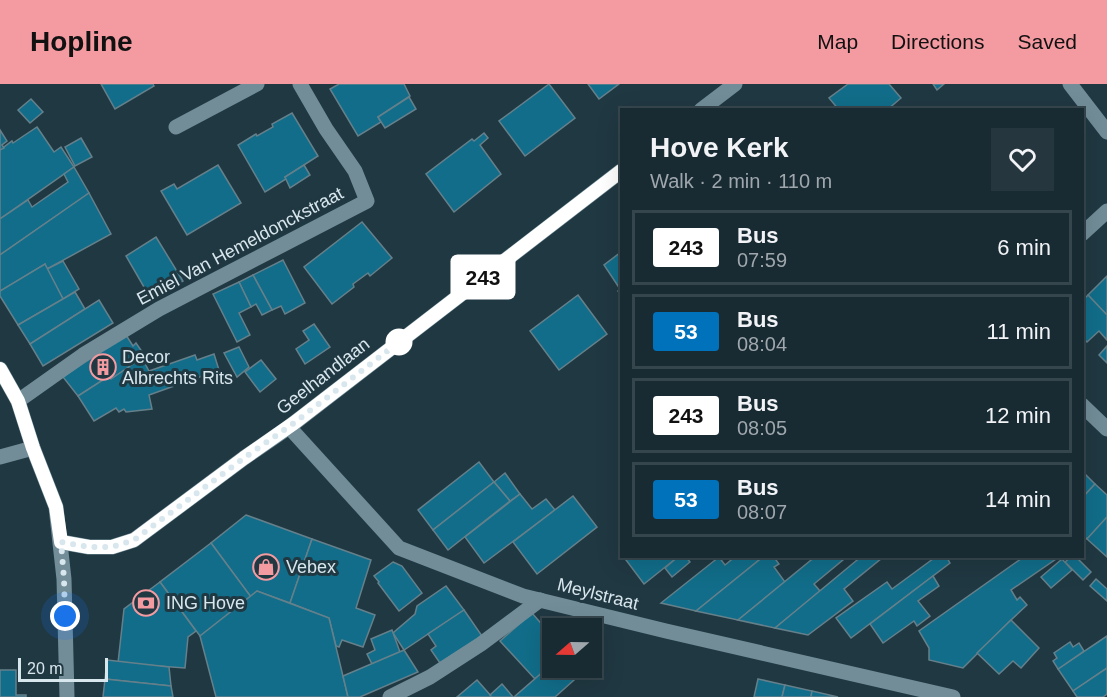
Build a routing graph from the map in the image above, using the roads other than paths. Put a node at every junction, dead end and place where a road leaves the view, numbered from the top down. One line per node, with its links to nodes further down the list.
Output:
1 (257, 84): 6 (street)
2 (300, 84): 12 (street, Emiel Van Hemeldonckstraat)
3 (735, 84): 5 (street)
4 (1070, 84): 7 (street)
5 (704, 108)
6 (176, 127)
7 (1107, 132)
8 (620, 172): 14 (street, Geelhandlaan)
9 (1107, 211): 10 (street)
10 (1084, 232)
11 (0, 369): 12 (street)
12 (18, 401): 16 (street)
13 (1084, 407): 15 (street)
14 (289, 427): 18 (street, Geelhandlaan); 19 (street, Meylstraat)
15 (1107, 429)
16 (33, 448): 17 (street); 18 (street)
17 (0, 457)
18 (61, 542): 20 (street)
19 (540, 600): 21 (street); 22 (street, Meylstraat)
20 (67, 697)
21 (390, 697)
22 (953, 697)

